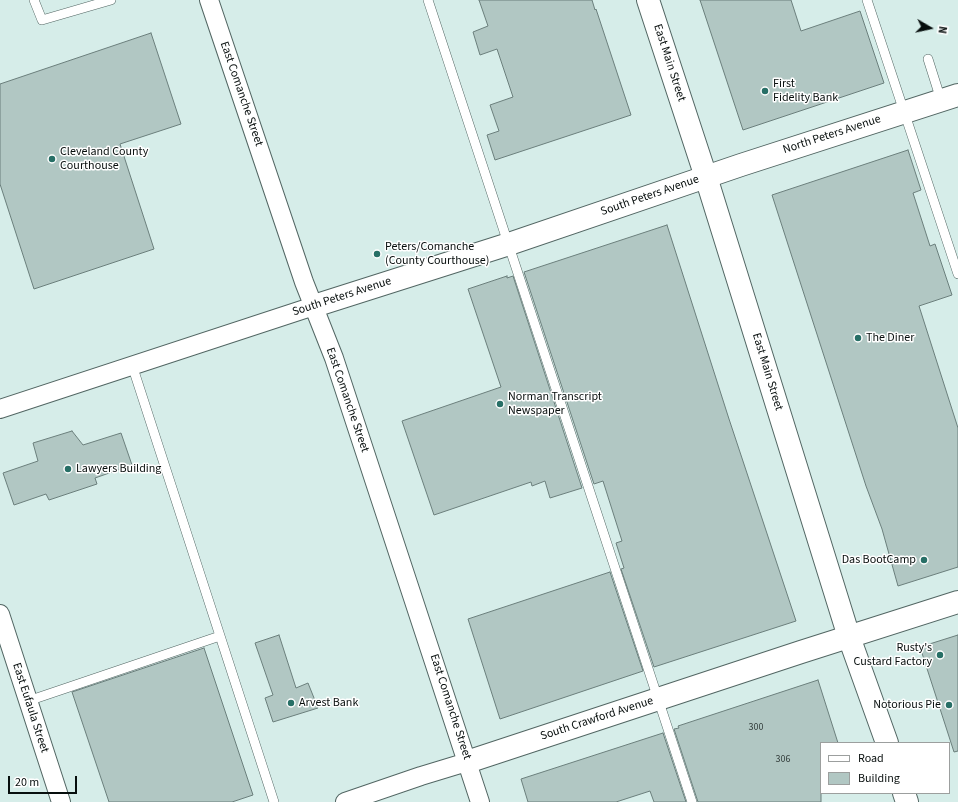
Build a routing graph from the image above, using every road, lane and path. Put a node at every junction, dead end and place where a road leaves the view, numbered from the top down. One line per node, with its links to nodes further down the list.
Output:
1 (34, 0): 2 (lane)
2 (111, 0)
3 (209, 0): 13 (street, East Comanche Street)
4 (428, 0): 11 (lane)
5 (648, 0): 10 (street, East Main Street)
6 (867, 0): 9 (lane)
7 (928, 59): 8 (lane)
8 (949, 97): 9 (street, North Peters Avenue)
9 (904, 112): 10 (street, North Peters Avenue); 12 (lane)
10 (706, 177): 11 (street, South Peters Avenue); 19 (street, East Main Street)
11 (509, 244): 13 (street, South Peters Avenue); 20 (lane)
12 (958, 274)
13 (314, 306): 14 (street, South Peters Avenue); 23 (street, East Comanche Street)
14 (132, 365): 15 (street, South Peters Avenue); 18 (lane)
15 (0, 409)
16 (958, 602): 19 (street, South Crawford Avenue)
17 (0, 614): 21 (street, East Eufaula Street)
18 (220, 636): 21 (lane); 25 (lane)
19 (849, 636): 20 (street, South Crawford Avenue); 22 (street, East Main Street)
20 (658, 699): 23 (street, South Crawford Avenue); 28 (lane)
21 (28, 700): 24 (street, East Eufaula Street)
22 (887, 742)
23 (467, 762): 26 (street, South Crawford Avenue); 27 (street, East Comanche Street)
24 (61, 802)
25 (274, 802)
26 (345, 802)
27 (480, 802)
28 (692, 802)

